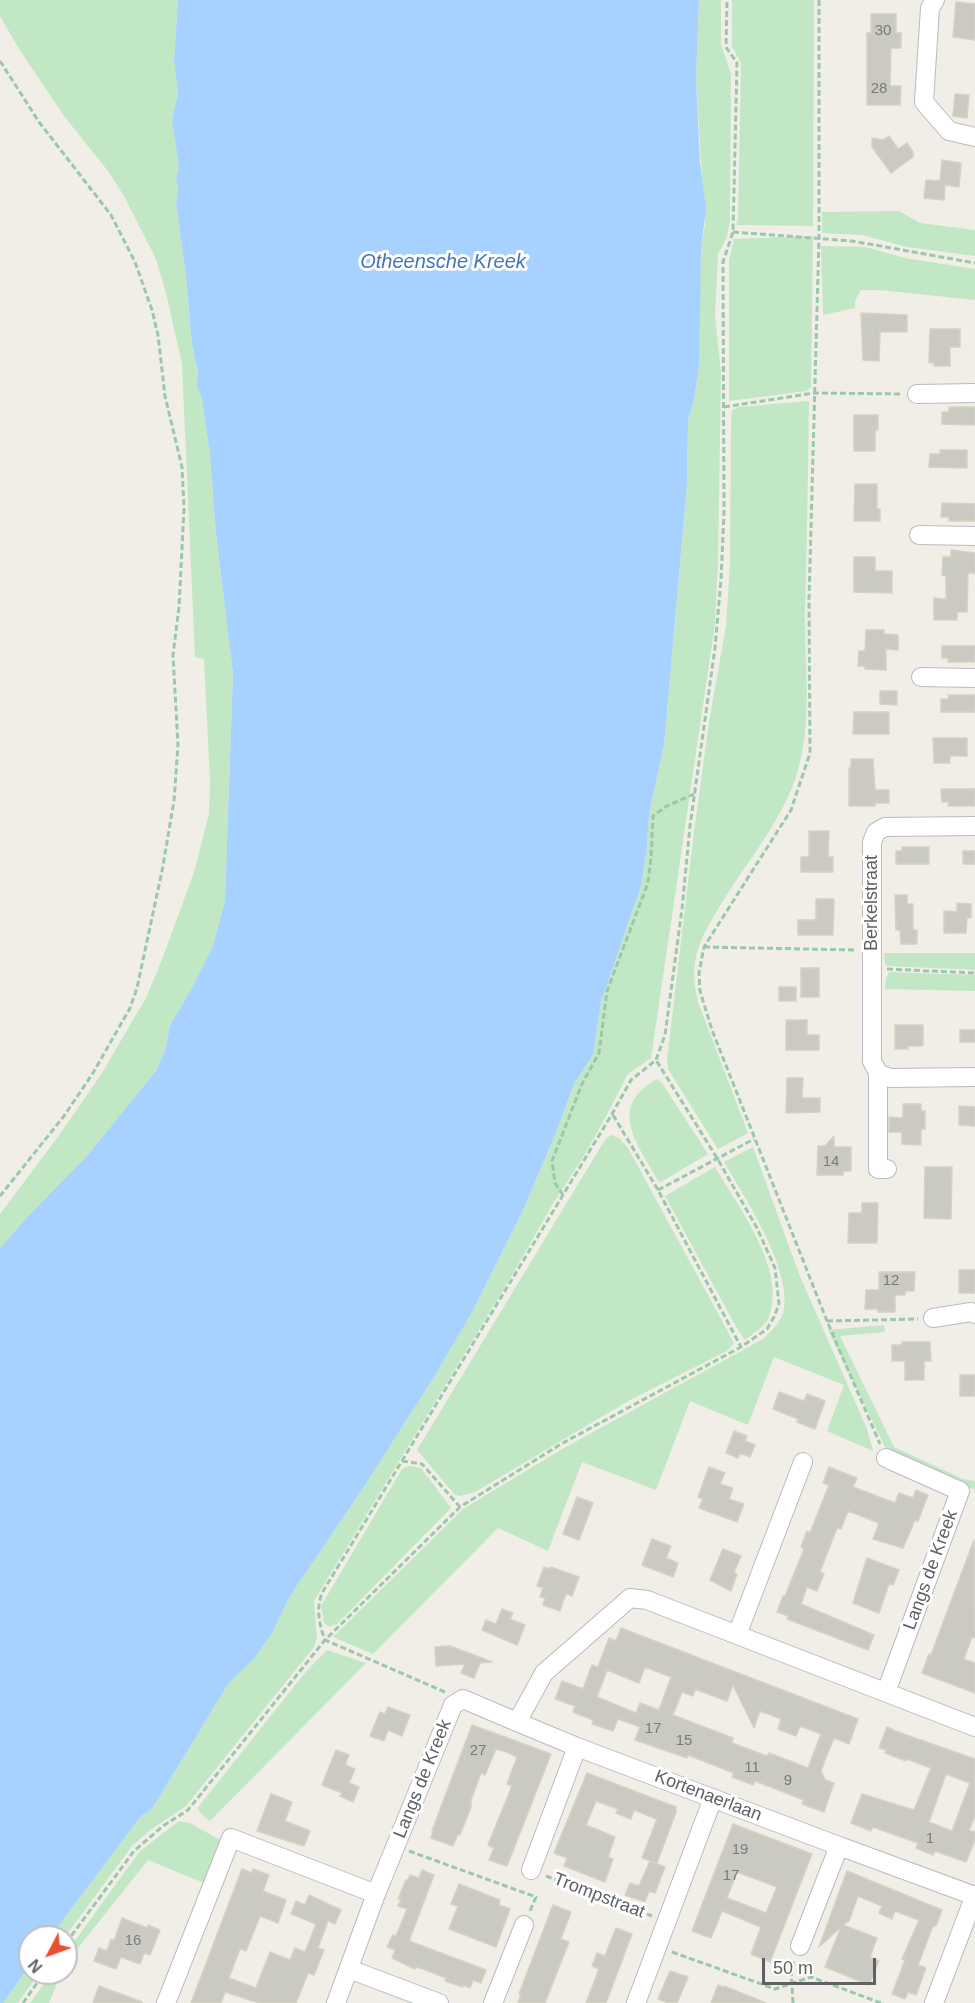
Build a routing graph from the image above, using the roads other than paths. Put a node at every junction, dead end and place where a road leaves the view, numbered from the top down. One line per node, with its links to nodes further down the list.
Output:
1 (935, 0): 2 (street)
2 (975, 137)
3 (975, 393): 4 (street)
4 (916, 394)
5 (919, 535): 6 (street)
6 (975, 536)
7 (921, 677): 8 (street)
8 (975, 678)
9 (975, 826): 10 (street, Berkelstraat)
10 (878, 1073): 11 (street); 12 (street, Berkelstraat)
11 (975, 1077)
12 (887, 1169)
13 (975, 1314): 14 (street)
14 (933, 1318)
15 (886, 1458): 18 (street, Langs de Kreek)
16 (802, 1462): 17 (street)
17 (737, 1635): 18 (street); 19 (street)
18 (886, 1692): 20 (street)
19 (517, 1722): 21 (street, Kortenaerlaan); 25 (street, Langs de Kreek)
20 (975, 1727)
21 (577, 1747): 22 (street, Kortenaerlaan); 24 (street)
22 (713, 1798): 23 (street, Kortenaerlaan); 34 (street, Trompstraat)
23 (839, 1846): 26 (street, Kortenaerlaan); 28 (street)
24 (531, 1870)
25 (376, 1894): 29 (street, Langs de Kreek); 30 (street)
26 (975, 1896): 35 (street)
27 (524, 1925): 33 (street)
28 (800, 1946)
29 (349, 1968): 31 (street, Langs de Kreek); 32 (street)
30 (166, 2003)
31 (336, 2003)
32 (439, 2003)
33 (493, 2003)
34 (636, 2003)
35 (934, 2003)

